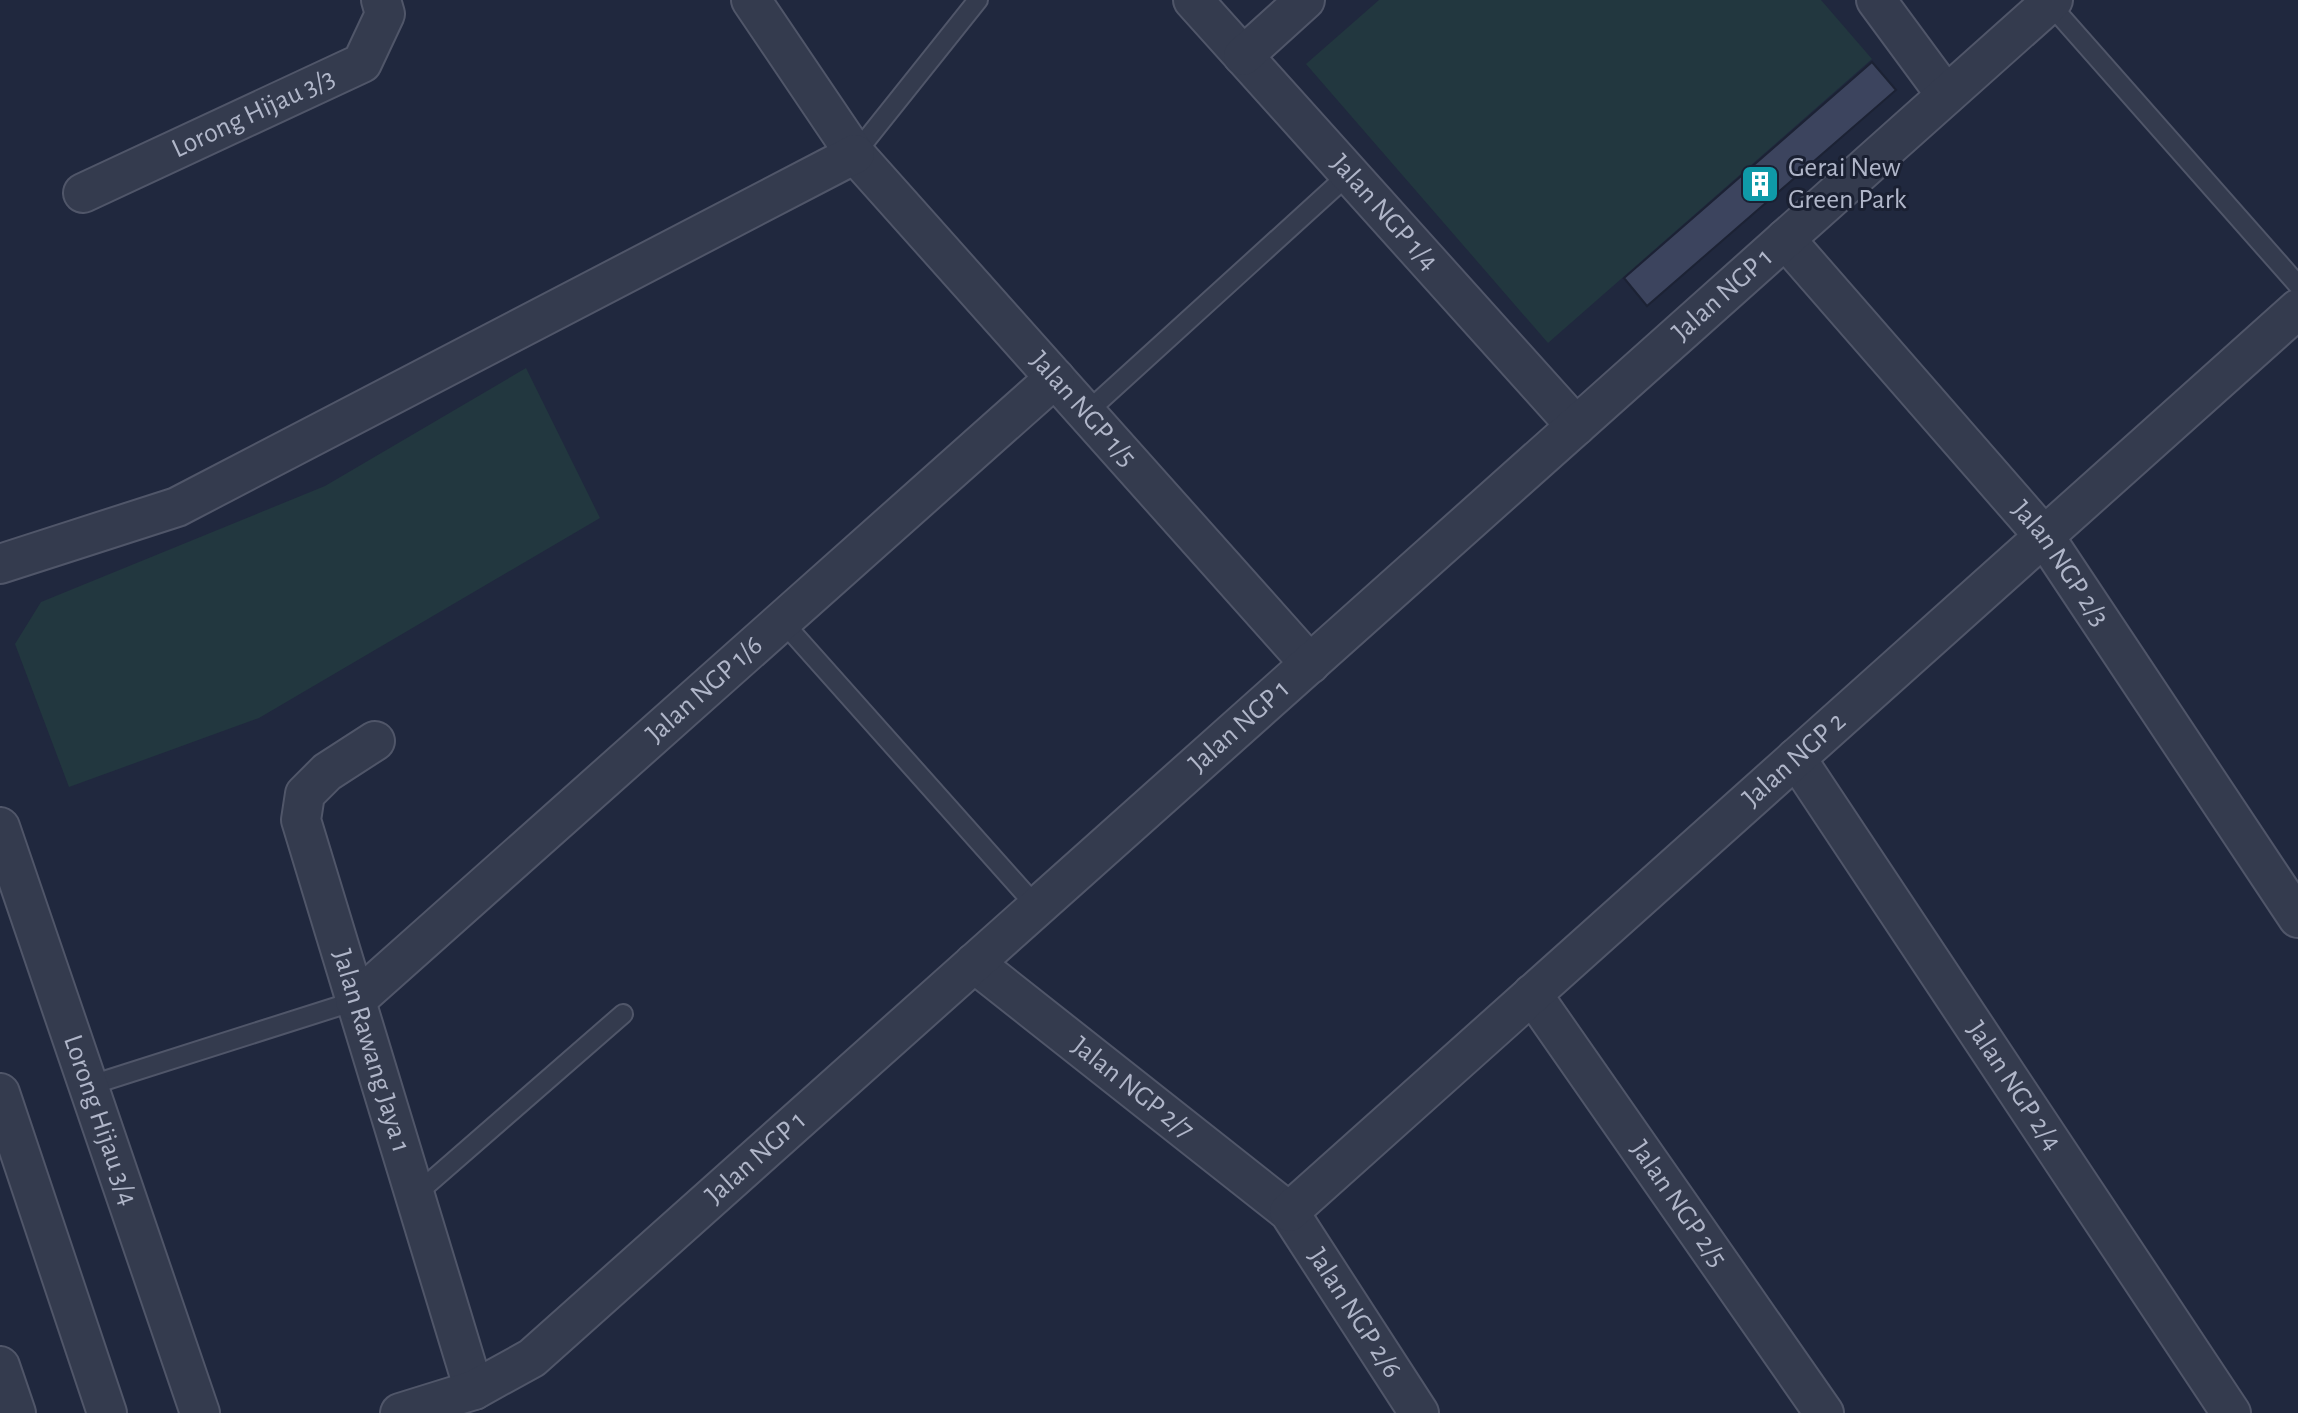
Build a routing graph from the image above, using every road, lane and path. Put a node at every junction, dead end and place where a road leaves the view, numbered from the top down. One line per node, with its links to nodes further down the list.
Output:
1 (381, 0): 12 (street, Lorong Hijau 3/3)
2 (751, 0): 10 (street, Jalan NGP 1/5)
3 (978, 0): 10 (lane)
4 (1194, 0): 8 (street, Jalan NGP 1/4)
5 (1305, 0): 8 (street)
6 (1876, 0): 9 (street)
7 (2051, 2): 9 (street, Jalan NGP 1); 14 (lane)
8 (1243, 56): 11 (street, Jalan NGP 1/4)
9 (1946, 95): 13 (street, Jalan NGP 1)
10 (855, 154): 15 (street, Jalan NGP 1/5); 19 (street)
11 (1349, 174): 16 (lane); 17 (street, Jalan NGP 1/4)
12 (83, 193)
13 (1785, 239): 17 (street, Jalan NGP 1); 18 (street, Jalan NGP 2/3)
14 (2297, 307): 18 (street, Jalan NGP 2)
15 (1055, 378): 16 (street, Jalan NGP 1/5); 20 (street, Jalan NGP 1/6)
16 (1086, 413): 21 (street, Jalan NGP 1/5)
17 (1576, 426): 21 (street, Jalan NGP 1)
18 (2044, 536): 23 (street, Jalan NGP 2); 26 (street, Jalan NGP 2/3)
19 (0, 564)
20 (782, 621): 25 (lane); 29 (street, Jalan NGP 1/6)
21 (1310, 664): 25 (street, Jalan NGP 1)
22 (375, 741): 29 (street, Jalan Rawang Jaya 1)
23 (1796, 758): 28 (street, Jalan NGP 2); 43 (street, Jalan NGP 2/4)
24 (0, 827): 31 (street, Lorong Hijau 3/4)
25 (1037, 907): 27 (street, Jalan NGP 1)
26 (2298, 918)
27 (974, 963): 34 (street, Jalan NGP 2/7); 36 (street, Jalan NGP 1)
28 (1532, 994): 34 (street, Jalan NGP 2); 42 (street, Jalan NGP 2/5)
29 (355, 1001): 31 (lane); 33 (street, Jalan Rawang Jaya 1)
30 (623, 1014): 33 (lane)
31 (88, 1086): 39 (street, Lorong Hijau 3/4)
32 (0, 1093): 38 (street)
33 (414, 1196): 36 (street, Jalan Rawang Jaya 1)
34 (1289, 1212): 41 (street, Jalan NGP 2/6)
35 (0, 1366): 37 (street)
36 (474, 1390): 40 (street, Jalan NGP 1)
37 (16, 1413)
38 (107, 1413)
39 (200, 1413)
40 (400, 1413)
41 (1419, 1413)
42 (1824, 1413)
43 (2231, 1413)

